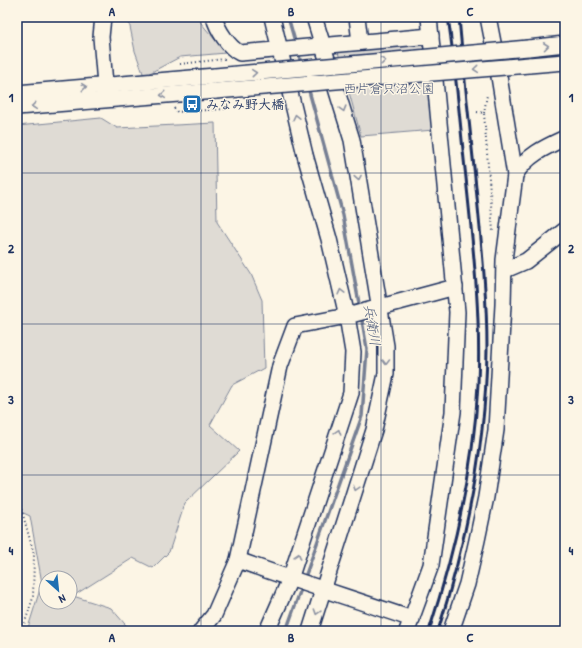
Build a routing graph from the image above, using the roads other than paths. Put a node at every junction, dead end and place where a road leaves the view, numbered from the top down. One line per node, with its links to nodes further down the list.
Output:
1 (103, 17): 16 (street)
2 (214, 17): 12 (street)
3 (272, 17): 12 (street)
4 (314, 17): 11 (street)
5 (357, 17): 9 (street)
6 (429, 17): 8 (street)
7 (488, 17): 19 (street)
8 (431, 36): 9 (street); 22 (street)
9 (360, 42): 11 (street)
10 (565, 44): 14 (street, one-way to 10, bridge)
11 (323, 45): 12 (street); 23 (street, one-way to 23)
12 (283, 49): 24 (street, one-way to 12)
13 (565, 62): 14 (street, one-way to 14, bridge)
14 (215, 83): 16 (street)
15 (17, 93): 16 (street, one-way to 16)
16 (106, 93): 17 (street, one-way to 17)
17 (17, 107)
18 (565, 138): 19 (street)
19 (515, 175): 21 (street)
20 (565, 230): 21 (street)
21 (505, 270): 32 (street)
22 (455, 287): 23 (street); 28 (street)
23 (375, 308): 24 (street); 27 (street, one-way to 27)
24 (350, 315): 25 (street); 26 (street, one-way to 24)
25 (238, 560): 26 (street); 29 (street)
26 (292, 580): 27 (street); 30 (street)
27 (321, 589): 28 (street); 31 (street, one-way to 31)
28 (410, 625)
29 (201, 631)
30 (268, 631)
31 (310, 631)
32 (451, 631)

